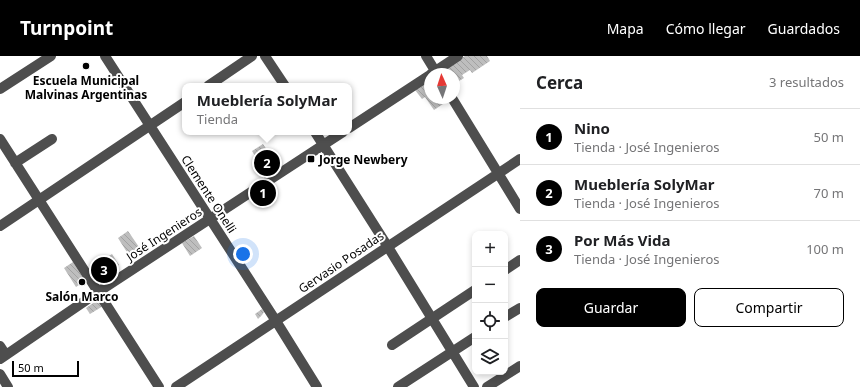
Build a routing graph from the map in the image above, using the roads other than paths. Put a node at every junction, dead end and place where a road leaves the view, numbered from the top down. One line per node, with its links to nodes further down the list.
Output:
1 (51, 56): 12 (street)
2 (105, 56): 15 (street, Clemente Onelli)
3 (252, 56): 10 (street)
4 (265, 56): 11 (street)
5 (426, 56): 7 (street)
6 (458, 56): 8 (street)
7 (431, 68)
8 (441, 68)
9 (424, 80): 16 (street)
10 (212, 83)
11 (283, 83)
12 (0, 89)
13 (182, 104): 15 (street)
14 (456, 104): 24 (street)
15 (150, 125): 25 (street); 27 (street, Clemente Onelli)
16 (352, 126)
17 (317, 135): 21 (street)
18 (338, 135): 21 (street, José Ingenieros)
19 (0, 139): 23 (street)
20 (52, 139): 23 (street)
21 (323, 145): 27 (street, José Ingenieros); 29 (street)
22 (520, 159): 24 (street, Gervasio Posadas)
23 (15, 163): 25 (street)
24 (499, 173): 26 (street); 29 (street, Gervasio Posadas)
25 (39, 199): 28 (street); 32 (street)
26 (520, 209)
27 (210, 220): 32 (street, José Ingenieros); 37 (street, Clemente Onelli)
28 (0, 226)
29 (388, 247): 36 (street); 37 (street, Gervasio Posadas)
30 (520, 260): 31 (street)
31 (508, 268)
32 (98, 292): 42 (street, José Ingenieros); 46 (street)
33 (472, 292): 36 (street)
34 (520, 308): 35 (street)
35 (508, 315)
36 (432, 319): 39 (street); 41 (street)
37 (276, 321): 47 (street, Gervasio Posadas); 48 (street, Clemente Onelli)
38 (472, 339): 41 (street)
39 (392, 345)
40 (0, 346): 42 (street)
41 (453, 352): 49 (street); 50 (street)
42 (3, 357)
43 (520, 366): 51 (street)
44 (0, 374): 45 (street)
45 (8, 387)
46 (159, 387)
47 (176, 387)
48 (317, 387)
49 (398, 387)
50 (474, 387)
51 (487, 387)

